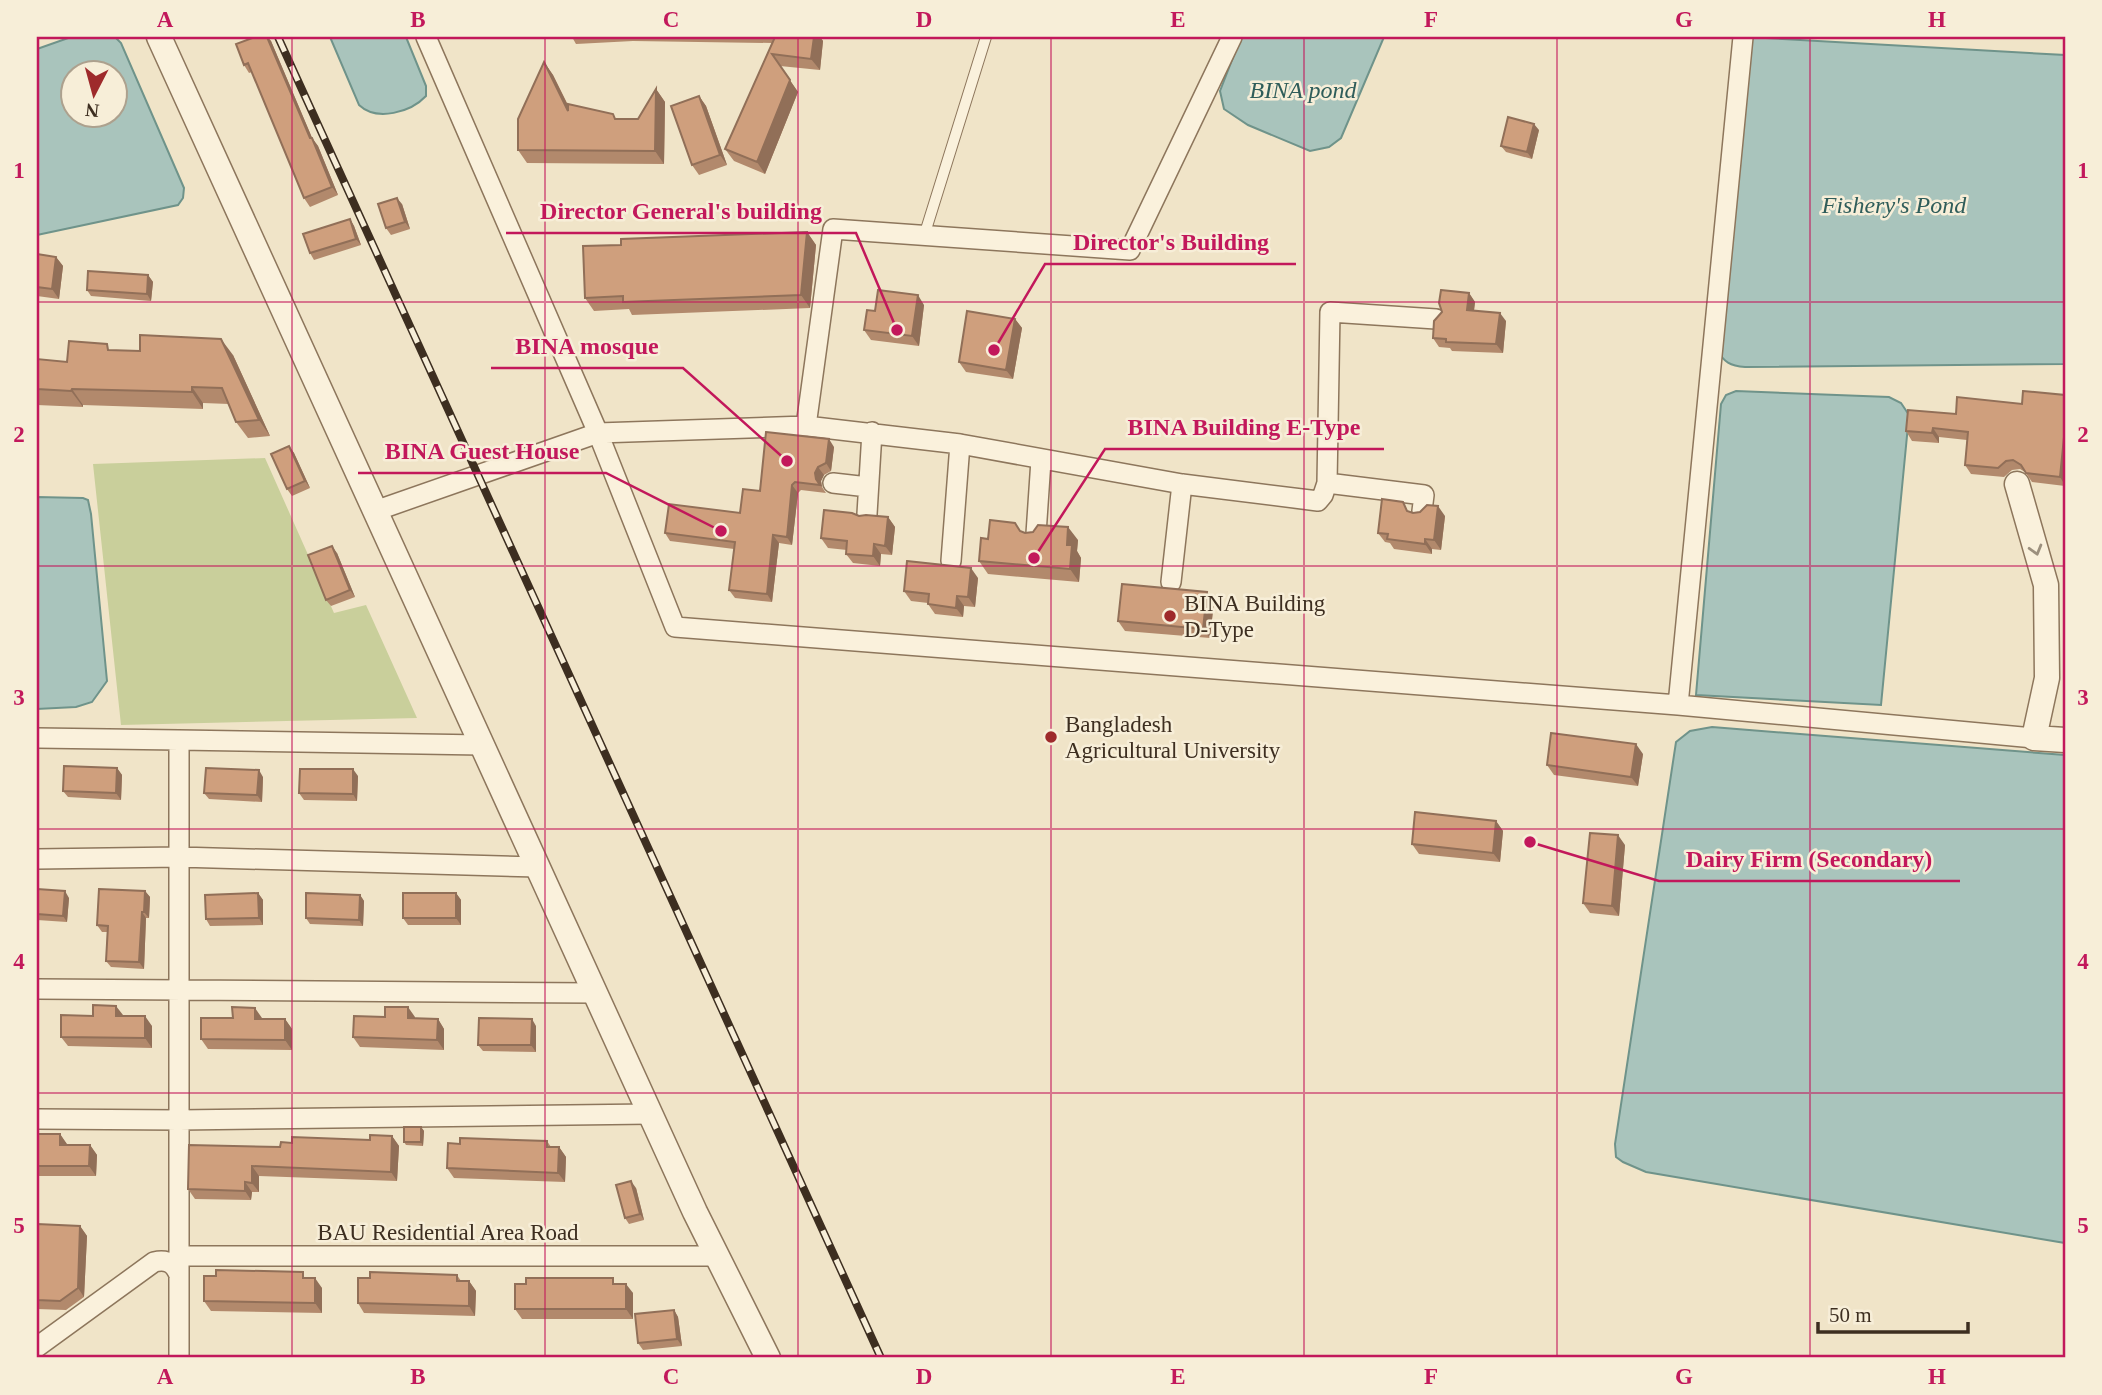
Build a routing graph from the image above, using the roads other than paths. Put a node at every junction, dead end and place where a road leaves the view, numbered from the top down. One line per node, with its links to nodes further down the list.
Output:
1 (159, 37): 18 (street)
2 (426, 37): 10 (street)
3 (986, 37): 6 (lane)
4 (1232, 37): 6 (street)
5 (1743, 37): 24 (street)
6 (924, 236): 8 (street)
7 (1436, 319): 15 (street)
8 (806, 426): 9 (street); 10 (street)
9 (872, 432): 11 (street); 17 (street)
10 (598, 433): 18 (street); 24 (street)
11 (960, 444): 12 (street); 22 (street)
12 (1041, 460): 14 (street); 21 (street)
13 (833, 484): 17 (street)
14 (1182, 484): 15 (street); 23 (street)
15 (1327, 484): 19 (street)
16 (2017, 484): 26 (street, one-way to 26)
17 (869, 486): 20 (street)
18 (375, 511): 29 (street)
19 (1422, 511)
20 (867, 514)
21 (1036, 534)
22 (951, 561)
23 (1171, 582)
24 (1678, 705): 26 (street)
25 (37, 738): 27 (street)
26 (2034, 738): 28 (street)
27 (179, 740): 29 (street); 30 (street)
28 (2065, 740)
29 (482, 745): 32 (street)
30 (179, 857): 31 (street); 32 (street); 34 (street)
31 (37, 859)
32 (538, 867): 35 (street)
33 (37, 989): 34 (street)
34 (179, 991): 35 (street); 38 (street)
35 (595, 993): 36 (street)
36 (651, 1114): 38 (street); 39 (street)
37 (37, 1119): 38 (street)
38 (179, 1120): 40 (street)
39 (718, 1256): 40 (street, BAU Residential Area Road); 43 (street)
40 (179, 1266): 41 (street, BAU Residential Area Road); 42 (street)
41 (39, 1340)
42 (179, 1358)
43 (768, 1358)

